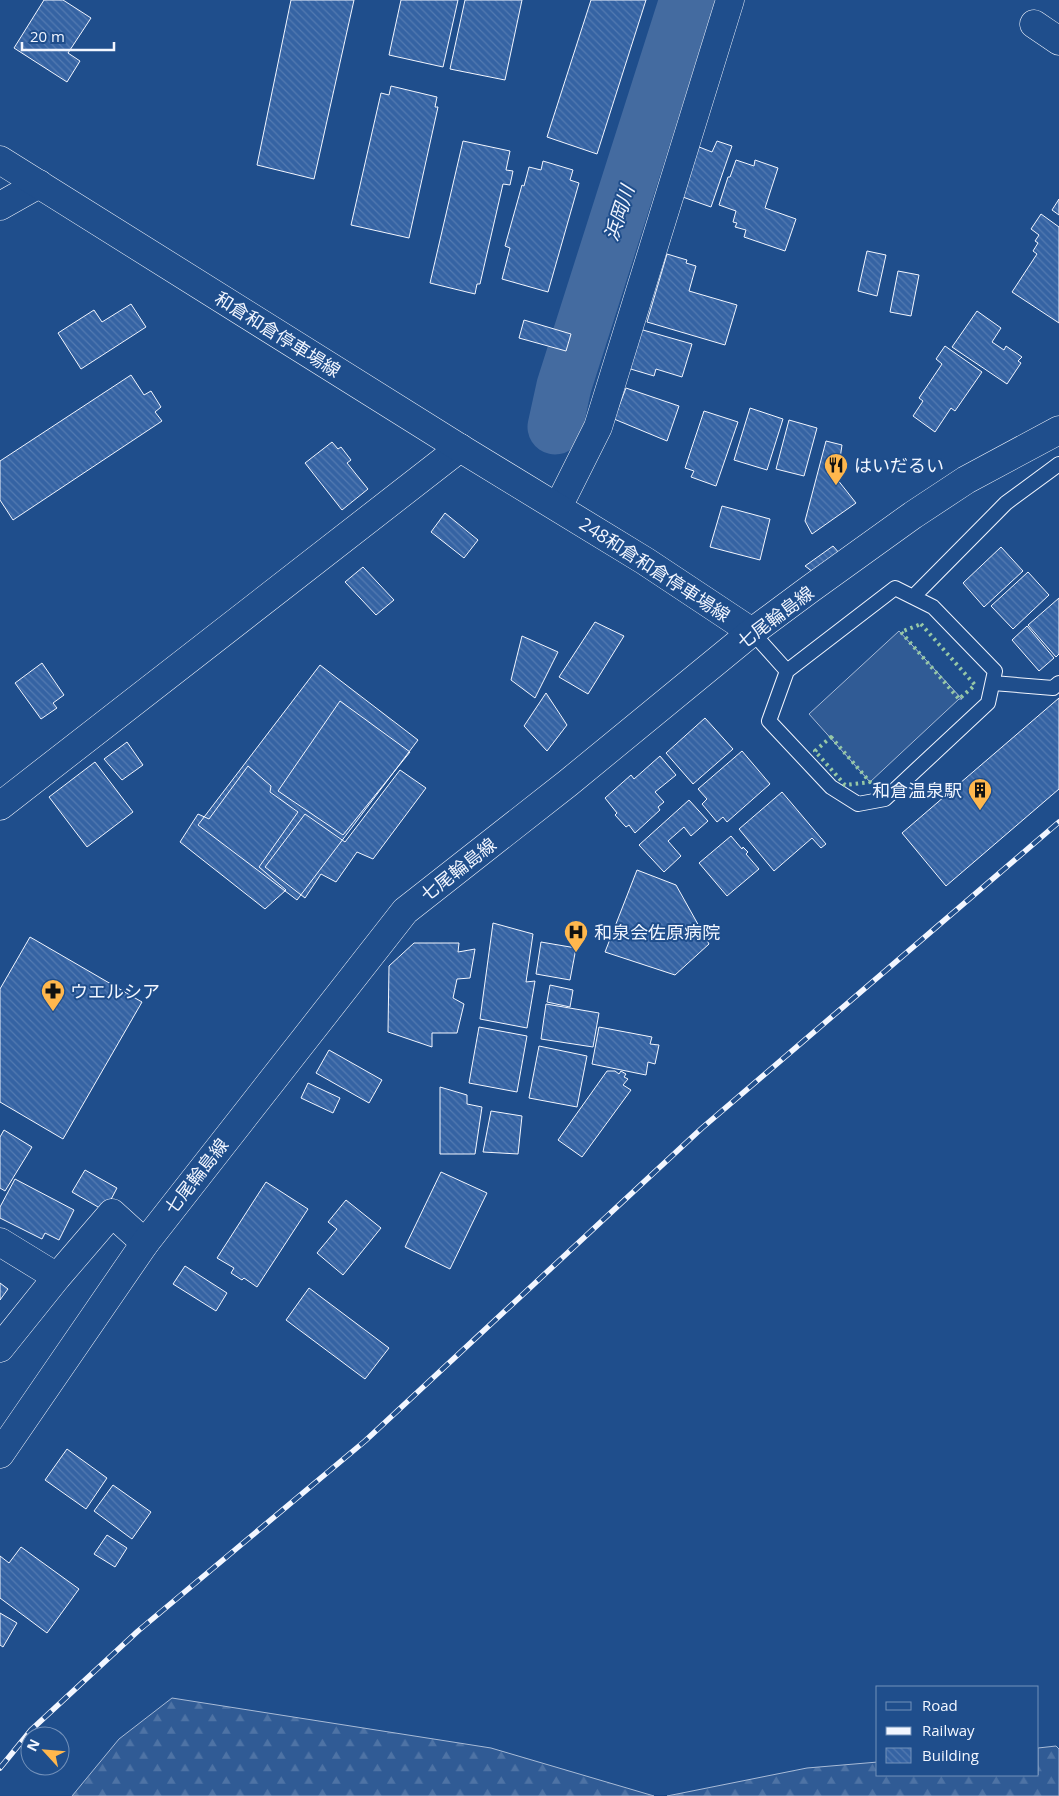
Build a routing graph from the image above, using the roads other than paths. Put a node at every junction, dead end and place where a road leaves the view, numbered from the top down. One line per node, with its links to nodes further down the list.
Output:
1 (730, 0): 10 (main road)
2 (1034, 24): 3 (main road)
3 (1059, 41)
4 (0, 160): 5 (main road, 和倉和倉停車場線)
5 (39, 184): 6 (main road); 8 (main road, 和倉和倉停車場線)
6 (0, 206)
7 (1059, 430): 12 (main road, 七尾輪島線)
8 (460, 448): 10 (main road, 和倉和倉停車場線); 16 (main road)
9 (1059, 464): 11 (lane)
10 (558, 507): 12 (main road, 248和倉和倉停車場線)
11 (914, 597): 13 (lane); 14 (lane)
12 (752, 632): 13 (lane); 18 (main road, 七尾輪島線)
13 (787, 671): 14 (lane)
14 (992, 683): 15 (lane)
15 (1059, 683)
16 (0, 806)
17 (0, 1242): 19 (main road)
18 (144, 1243): 19 (main road); 21 (main road, 七尾輪島線)
19 (56, 1277): 20 (main road)
20 (0, 1348)
21 (0, 1454)

